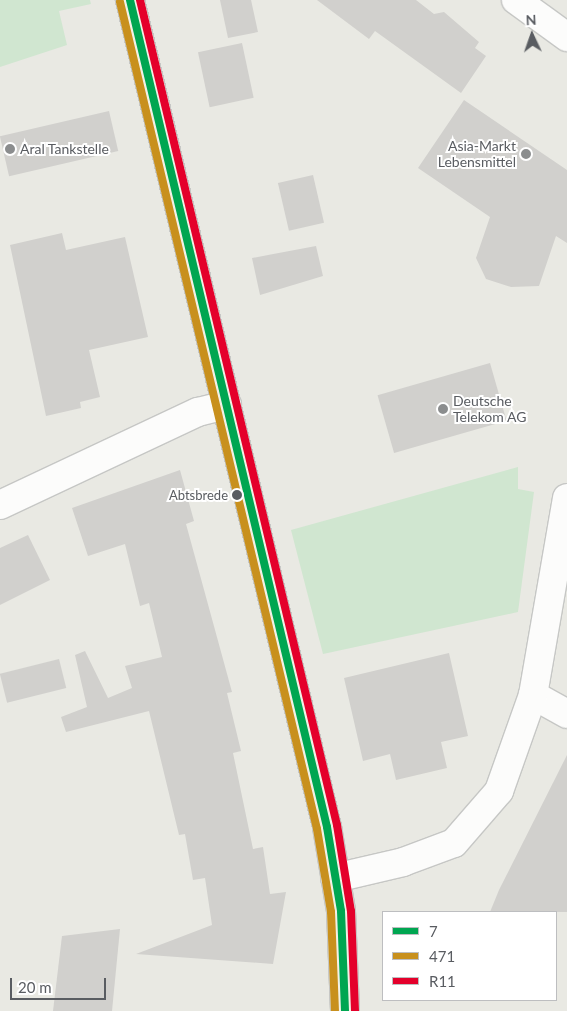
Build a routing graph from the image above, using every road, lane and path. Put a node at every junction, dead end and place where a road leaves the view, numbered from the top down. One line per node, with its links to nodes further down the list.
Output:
1 (130, 0): 4 (main road)
2 (516, 0): 3 (street)
3 (567, 37)
4 (227, 405): 6 (street); 9 (main road)
5 (567, 498): 7 (street)
6 (0, 505)
7 (533, 695): 8 (street); 9 (street)
8 (567, 714)
9 (335, 878): 10 (main road)
10 (345, 1011)

